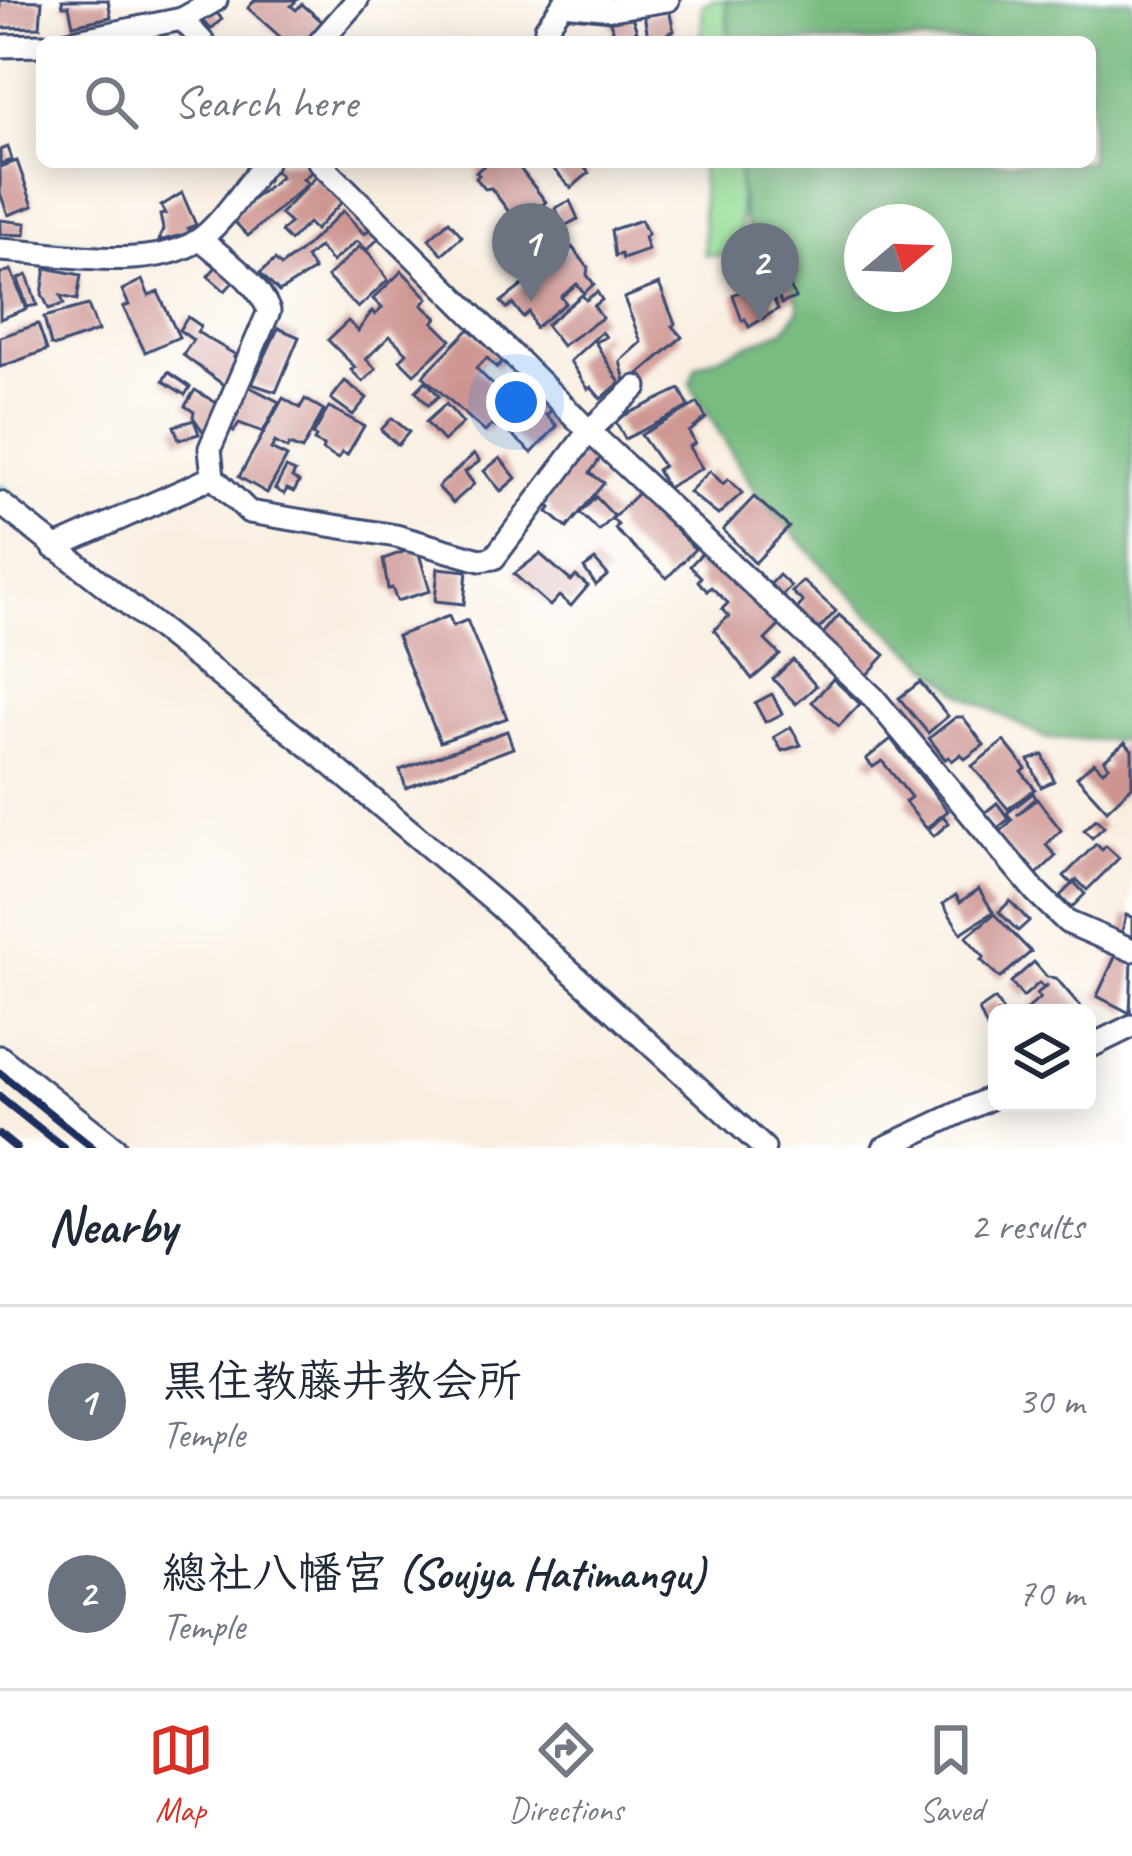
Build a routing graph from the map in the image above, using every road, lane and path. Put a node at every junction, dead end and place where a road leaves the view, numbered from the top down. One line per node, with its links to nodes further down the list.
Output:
1 (215, 0): 5 (street)
2 (357, 0): 8 (street)
3 (668, 0): 4 (street)
4 (562, 2): 9 (street)
5 (182, 19): 6 (street); 7 (street)
6 (98, 36)
7 (198, 36)
8 (325, 36)
9 (548, 36)
10 (36, 45): 11 (street)
11 (0, 46)
12 (261, 168): 14 (street)
13 (325, 168): 17 (street)
14 (201, 239): 15 (street); 18 (street)
15 (0, 250)
16 (636, 387): 17 (street)
17 (589, 431): 18 (street); 21 (street)
18 (214, 477): 20 (street)
19 (0, 502): 20 (street)
20 (54, 548): 27 (street)
21 (1132, 950)
22 (1132, 1026): 23 (street)
23 (1096, 1044)
24 (0, 1058): 26 (street)
25 (988, 1099): 28 (street)
26 (115, 1148)
27 (764, 1148)
28 (884, 1148)

